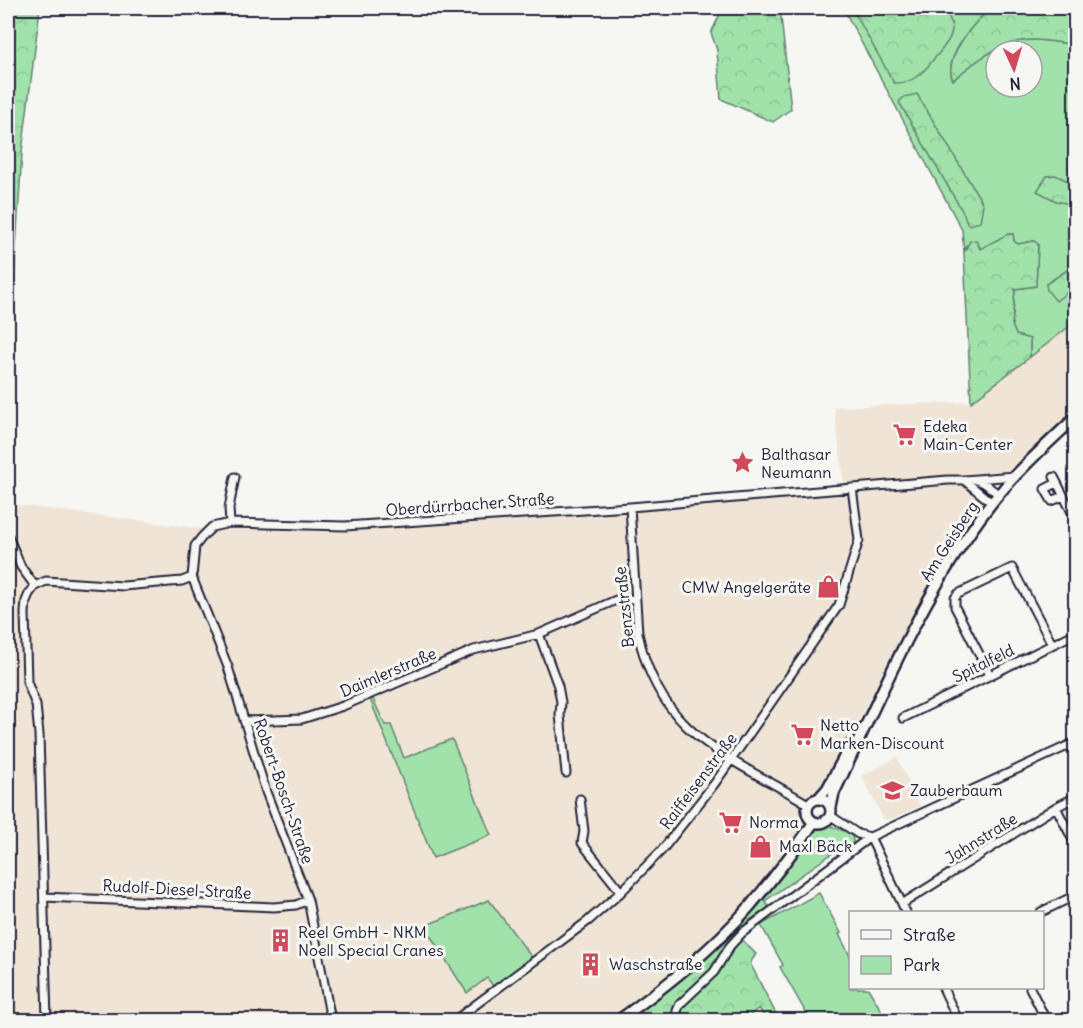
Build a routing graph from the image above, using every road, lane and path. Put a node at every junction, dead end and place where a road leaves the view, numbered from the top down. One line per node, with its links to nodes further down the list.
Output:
1 (1076, 417): 2 (street, Am Geisberg)
2 (1014, 476): 4 (street, Oberdürrbacher Straße); 7 (street, Am Geisberg)
3 (235, 477): 12 (street)
4 (974, 479): 5 (street, Oberdürrbacher Straße); 7 (street)
5 (964, 480): 6 (street, Oberdürrbacher Straße); 9 (street)
6 (852, 488): 10 (street, Oberdürrbacher Straße); 25 (street, Raiffeisenstraße)
7 (999, 494): 9 (street, Am Geisberg)
8 (1063, 496): 8 (street); 11 (street)
9 (992, 502): 21 (street, Am Geisberg)
10 (630, 507): 12 (street, Oberdürrbacher Straße); 16 (street, Benzstraße)
11 (1076, 520)
12 (230, 523): 14 (street, Oberdürrbacher Straße)
13 (8, 537): 15 (street)
14 (192, 577): 15 (street); 23 (street, Robert-Bosch-Straße)
15 (35, 586): 38 (street)
16 (635, 599): 18 (street, Daimlerstraße); 25 (street, Benzstraße)
17 (1076, 633): 19 (street, Spitalfeld)
18 (539, 634): 23 (street, Daimlerstraße); 26 (street)
19 (1052, 644): 20 (street, Spitalfeld); 20 (street)
20 (990, 675): 22 (street, Spitalfeld)
21 (875, 703): 28 (street, Am Geisberg); 32 (street, Am Geisberg)
22 (903, 718)
23 (244, 721): 39 (street, Robert-Bosch-Straße)
24 (1076, 742): 34 (street)
25 (732, 759): 30 (street, Benzstraße); 36 (street, Raiffeisenstraße)
26 (566, 772)
27 (1076, 797): 31 (street, Jahnstraße)
28 (819, 798): 30 (street); 32 (street)
29 (580, 799): 36 (street)
30 (808, 804): 33 (street)
31 (1056, 807): 35 (street); 40 (street, Jahnstraße)
32 (831, 811): 33 (street); 34 (street)
33 (814, 822): 49 (street)
34 (870, 837): 40 (street); 45 (street)
35 (1076, 846)
36 (621, 892): 48 (street, Raiffeisenstraße)
37 (1076, 895): 42 (street)
38 (44, 897): 39 (street, Rudolf-Diesel-Straße); 46 (street)
39 (308, 900): 47 (street, Robert-Bosch-Straße)
40 (902, 904): 41 (street)
41 (906, 911)
42 (1043, 911)
43 (944, 989): 50 (street)
44 (1031, 989): 51 (street)
45 (676, 1011)
46 (47, 1020)
47 (331, 1020)
48 (455, 1020)
49 (619, 1020)
50 (958, 1020)
51 (1046, 1020)

